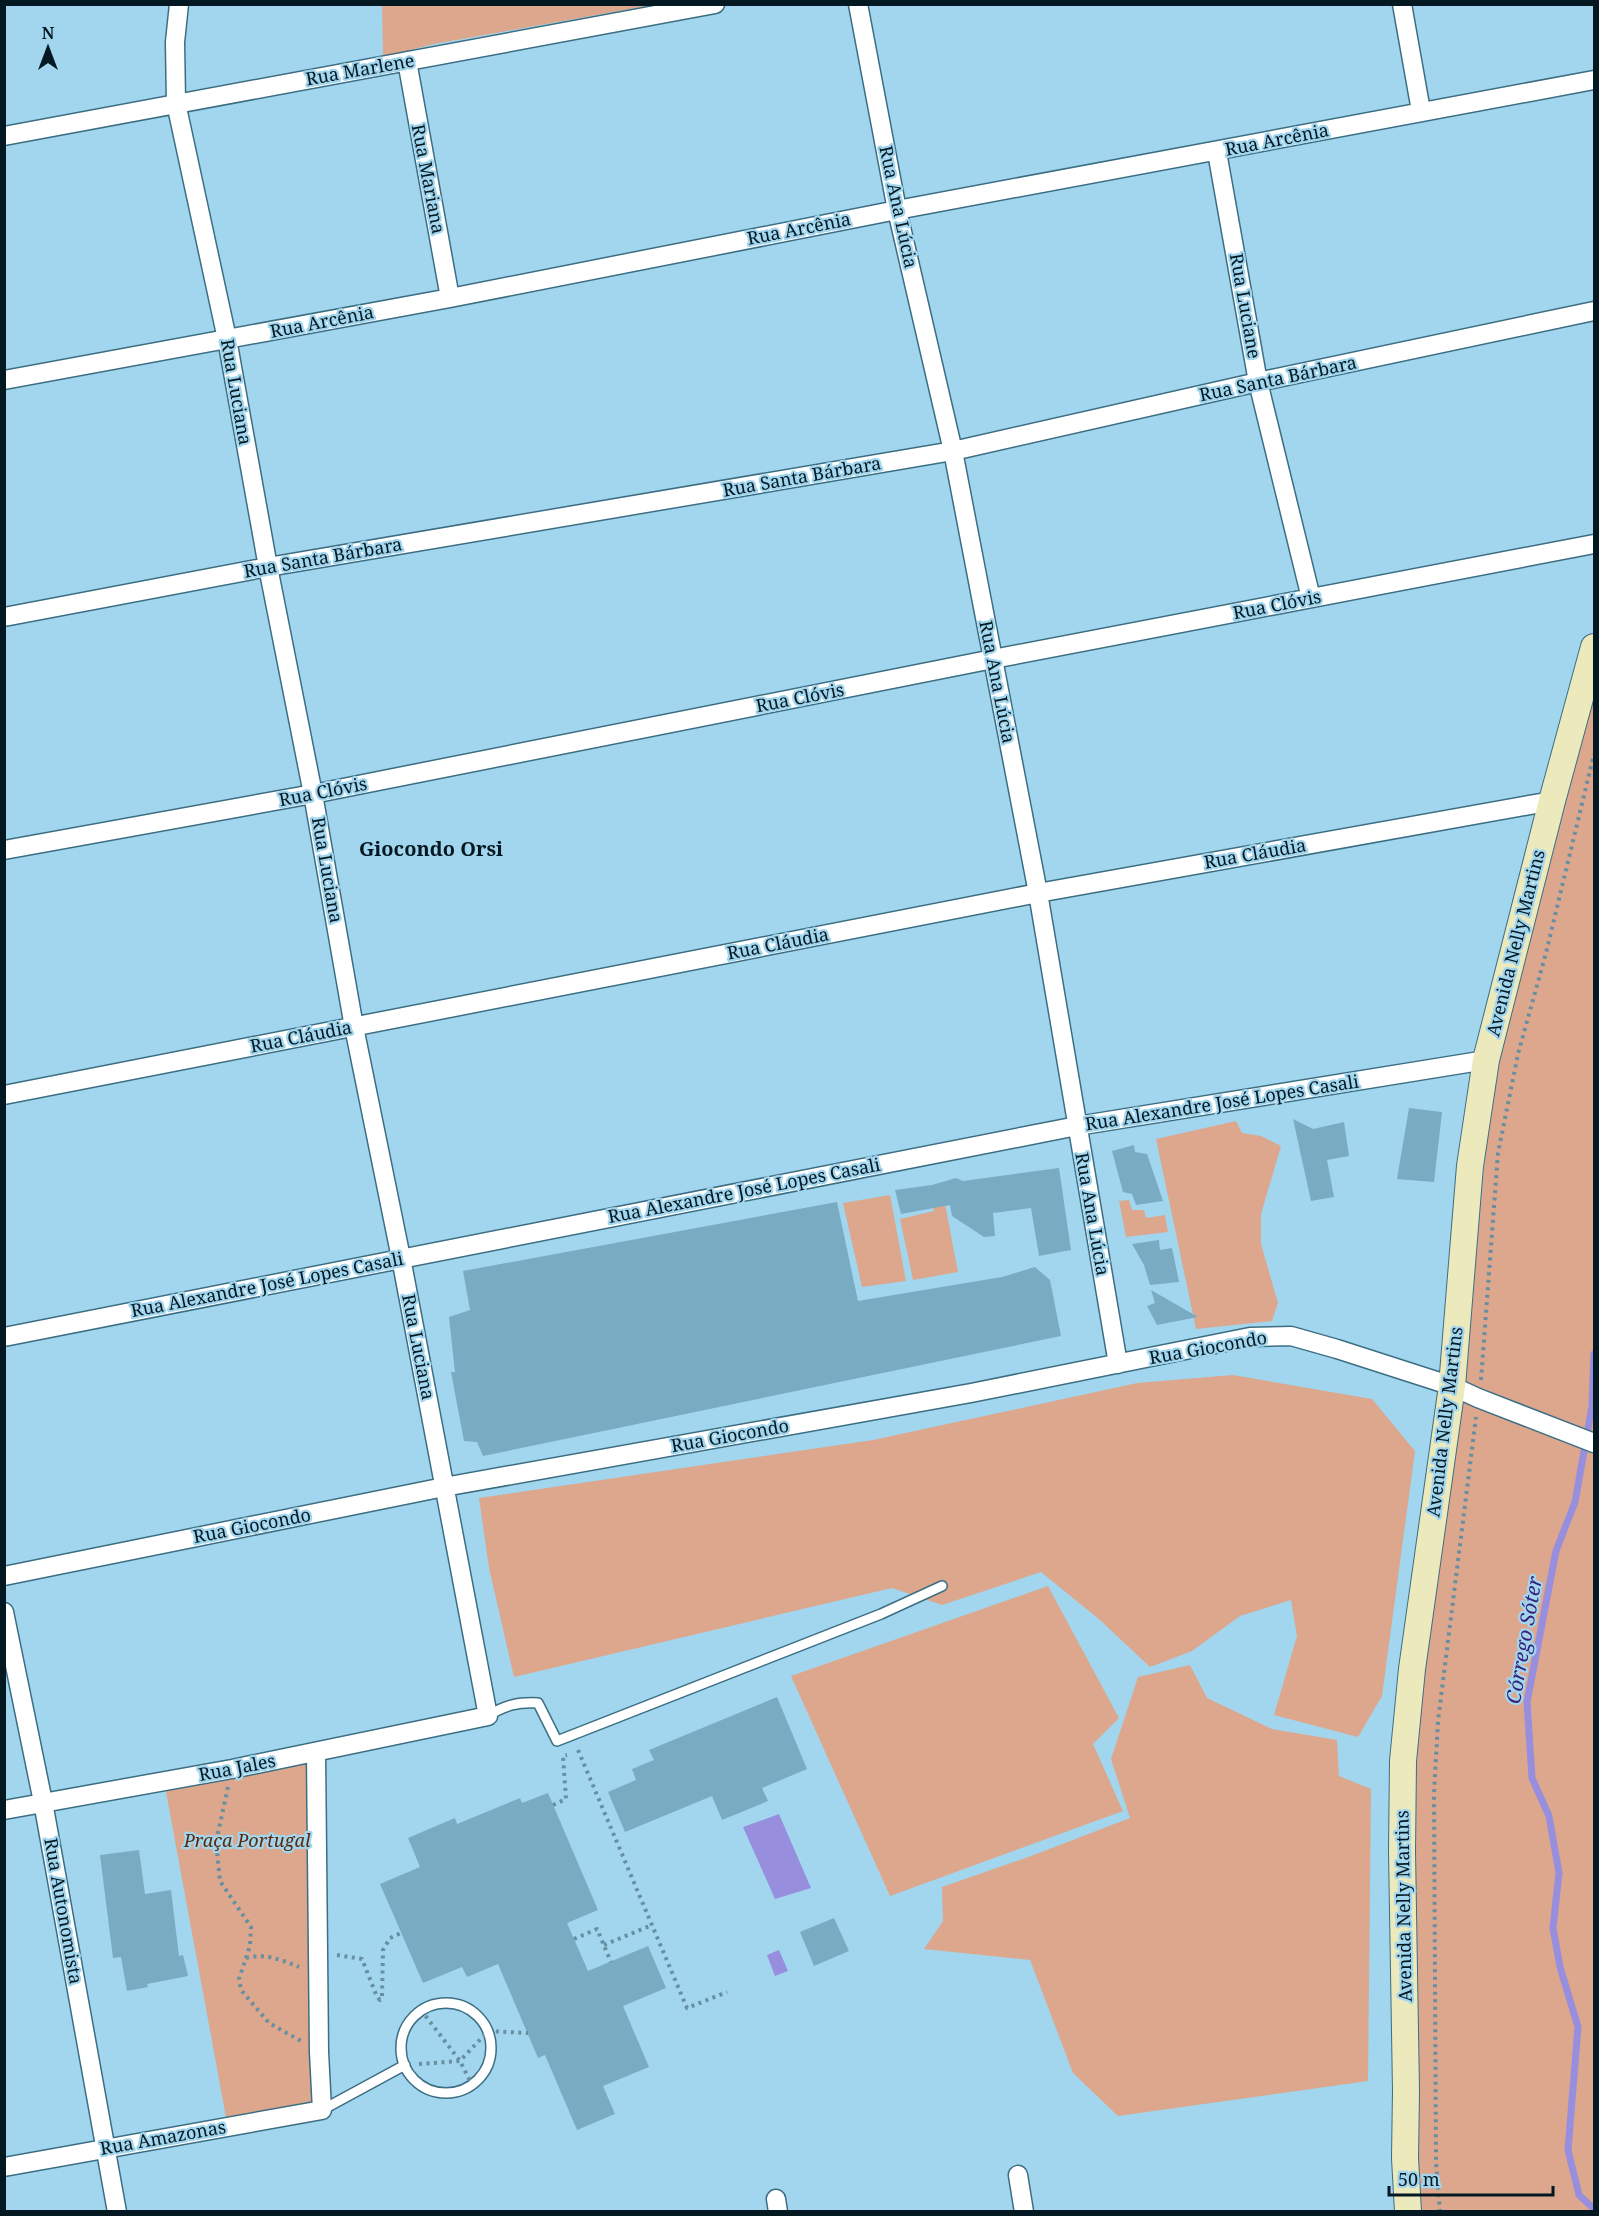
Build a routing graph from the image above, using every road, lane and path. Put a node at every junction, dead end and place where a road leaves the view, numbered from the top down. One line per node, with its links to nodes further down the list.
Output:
1 (179, 4): 7 (street, Rua Luciana)
2 (715, 4): 5 (street, Rua Marlene)
3 (858, 4): 11 (street, Rua Ana Lúcia)
4 (1402, 4): 8 (street)
5 (406, 61): 7 (street, Rua Marlene); 12 (street, Rua Mariana)
6 (1594, 80): 8 (street, Rua Arcênia)
7 (177, 103): 9 (street, Rua Marlene); 14 (street, Rua Luciana)
8 (1421, 111): 10 (street, Rua Arcênia)
9 (4, 136)
10 (1217, 152): 11 (street, Rua Arcênia); 16 (street, Rua Luciane)
11 (897, 210): 12 (street, Rua Arcênia); 17 (street, Rua Ana Lúcia)
12 (450, 298): 14 (street, Rua Arcênia)
13 (1594, 311): 16 (street, Rua Santa Bárbara)
14 (227, 339): 15 (street, Rua Arcênia); 19 (street, Rua Luciana)
15 (4, 380)
16 (1258, 382): 17 (street, Rua Santa Bárbara); 20 (street, Rua Luciane)
17 (953, 451): 19 (street, Rua Santa Bárbara); 23 (street, Rua Ana Lúcia)
18 (1594, 544): 20 (street, Rua Clóvis)
19 (268, 567): 21 (street, Rua Santa Bárbara); 25 (street, Rua Luciana)
20 (1311, 598): 23 (street, Rua Clóvis)
21 (4, 617)
22 (1594, 647): 26 (main road, Avenida Nelly Martins)
23 (993, 659): 25 (street, Rua Clóvis); 28 (street, Rua Ana Lúcia)
24 (1594, 754): 37 (path)
25 (313, 794): 27 (street, Rua Clóvis); 29 (street, Rua Luciana)
26 (1552, 801): 28 (street, Rua Cláudia); 30 (main road, Avenida Nelly Martins)
27 (4, 850)
28 (1038, 893): 29 (street, Rua Cláudia); 32 (street, Rua Ana Lúcia)
29 (354, 1026): 31 (street, Rua Cláudia); 33 (street, Rua Luciana)
30 (1486, 1060): 32 (street, Rua Alexandre José Lopes Casali); 36 (main road, Avenida Nelly Martins)
31 (4, 1095)
32 (1077, 1126): 33 (street, Rua Alexandre José Lopes Casali); 35 (street, Rua Ana Lúcia)
33 (401, 1258): 34 (street, Rua Alexandre José Lopes Casali); 39 (street, Rua Luciana)
34 (4, 1337)
35 (1118, 1364): 36 (street, Rua Giocondo); 39 (street, Rua Giocondo)
36 (1452, 1386): 37 (street, Rua Giocondo); 73 (main road, Avenida Nelly Martins)
37 (1478, 1398): 38 (street, Rua Giocondo); 74 (path)
38 (1594, 1443)
39 (444, 1487): 40 (street, Rua Giocondo); 43 (street, Rua Luciana)
40 (4, 1576)
41 (942, 1586): 44 (lane)
42 (4, 1612): 48 (street, Rua Autonomista)
43 (488, 1716): 44 (lane); 46 (street, Rua Jales)
44 (598, 1724): 45 (path)
45 (578, 1750): 49 (path); 51 (path)
46 (316, 1752): 47 (street, Rua Jales); 55 (street)
47 (232, 1769): 48 (street, Rua Jales); 56 (path)
48 (43, 1802): 50 (street, Rua Jales); 68 (street, Rua Autonomista)
49 (553, 1805)
50 (4, 1810)
51 (652, 1925): 54 (path); 59 (path)
52 (401, 1933): 55 (path)
53 (574, 1939): 54 (path)
54 (604, 1945): 57 (path)
55 (319, 1951): 58 (street)
56 (245, 1958): 58 (path); 63 (path)
57 (611, 1962)
58 (318, 1975): 63 (street)
59 (728, 1992)
60 (421, 2010): 61 (lane); 64 (path); 65 (lane)
61 (488, 2031): 62 (path); 64 (path); 66 (lane)
62 (528, 2033)
63 (319, 2052): 67 (street)
64 (460, 2061): 65 (path); 66 (path)
65 (405, 2065): 66 (lane); 67 (lane)
66 (472, 2085)
67 (322, 2110): 68 (street, Rua Amazonas)
68 (106, 2148): 69 (street, Rua Amazonas); 71 (street, Rua Autonomista)
69 (4, 2167)
70 (1018, 2175): 72 (street)
71 (117, 2211)
72 (1024, 2211)
73 (1408, 2211)
74 (1440, 2211)

